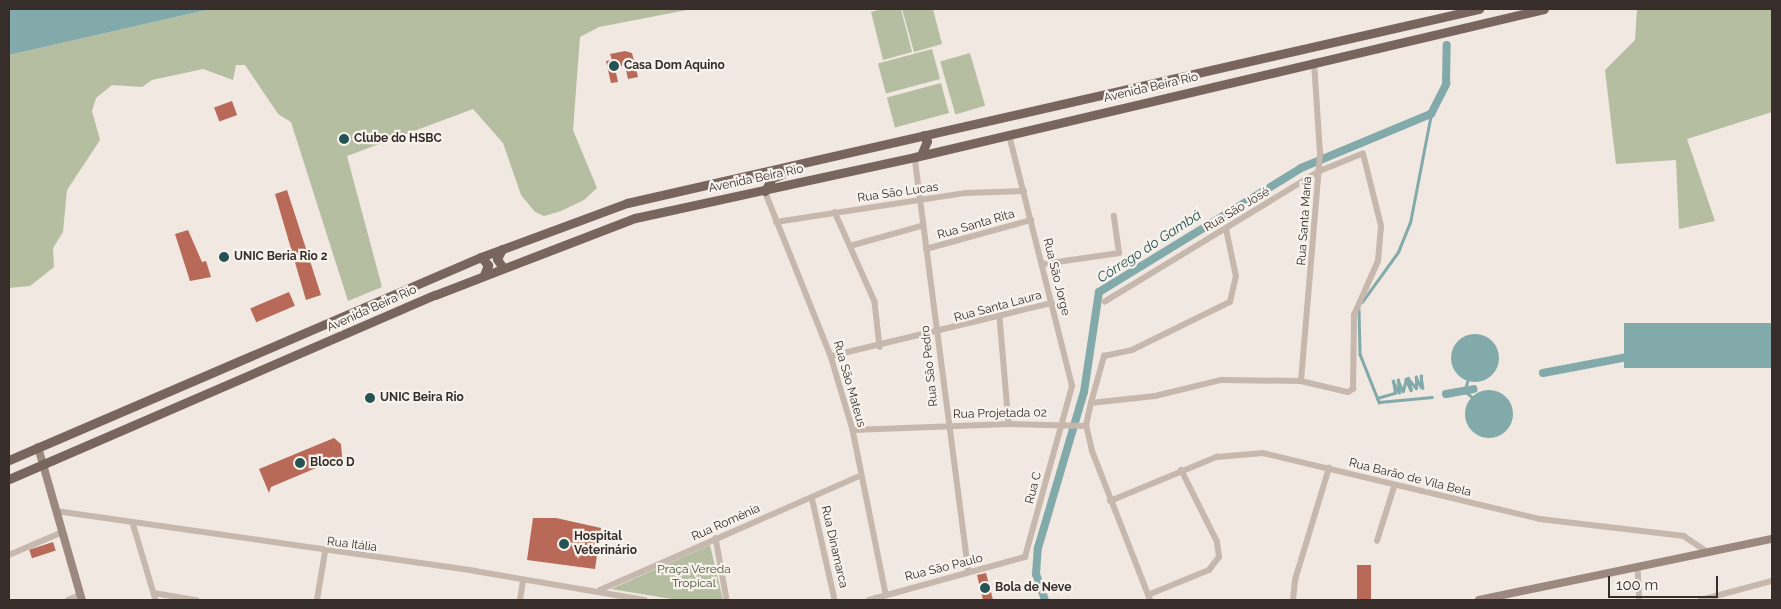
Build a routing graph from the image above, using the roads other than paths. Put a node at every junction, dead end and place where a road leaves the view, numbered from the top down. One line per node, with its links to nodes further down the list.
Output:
1 (1479, 9): 4 (main road, Avenida Beira Rio)
2 (1544, 9): 3 (main road, Avenida Beira Rio)
3 (1314, 62): 5 (main road, Avenida Beira Rio); 8 (street, Rua Santa Maria)
4 (923, 135): 6 (main road); 7 (main road, Avenida Beira Rio)
5 (1009, 135): 6 (main road, Avenida Beira Rio); 10 (street, Rua São Jorge)
6 (918, 156): 9 (main road, Avenida Beira Rio); 11 (street, Rua São Pedro)
7 (809, 163): 9 (main road); 19 (main road, Avenida Beira Rio)
8 (1318, 172): 17 (street, Rua São José); 32 (street, Rua Santa Maria); 32 (street, Rua São José)
9 (765, 191): 15 (street, Rua São Mateus); 23 (main road, Avenida Beira Rio)
10 (1024, 191): 11 (street, Rua São Lucas); 14 (street, Rua São Jorge)
11 (918, 200): 12 (street, Rua São Lucas); 16 (street, Rua São Pedro)
12 (835, 212): 15 (street, Rua São Lucas); 18 (street)
13 (1114, 216): 22 (street)
14 (1031, 220): 20 (street, Rua Santa Rita); 22 (street, Rua São Jorge)
15 (776, 222): 30 (street, Rua São Mateus)
16 (921, 226): 18 (street); 20 (street, Rua São Pedro)
17 (1226, 229): 25 (street, Rua São José); 34 (street)
18 (850, 246): 29 (street)
19 (502, 249): 21 (main road, Avenida Beira Rio); 23 (main road)
20 (926, 249): 28 (street, Rua São Pedro)
21 (481, 257): 24 (main road); 31 (main road, Avenida Beira Rio)
22 (1043, 264): 26 (street, Rua São Jorge)
23 (503, 268): 24 (main road, Avenida Beira Rio)
24 (484, 276): 33 (main road, Avenida Beira Rio)
25 (1105, 302)
26 (1052, 303): 27 (street, Rua Santa Laura); 36 (street, Rua São Jorge)
27 (1000, 318): 28 (street, Rua Santa Laura); 35 (street)
28 (937, 334): 29 (street, Rua Santa Laura); 37 (street, Rua São Pedro)
29 (880, 346): 30 (street, Rua Santa Laura)
30 (831, 356): 39 (street, Rua São Mateus)
31 (197, 379): 33 (main road); 40 (main road, Avenida Beira Rio)
32 (1301, 381): 34 (street)
33 (205, 395): 42 (main road, Avenida Beira Rio)
34 (1091, 403): 38 (street)
35 (1009, 424): 36 (street, Rua Projetada 02); 37 (street, Rua Projetada 02)
36 (1064, 424): 38 (street, Rua Projetada 02); 59 (street, Rua C)
37 (947, 425): 39 (street, Rua Projetada 02); 61 (street, Rua São Pedro)
38 (1085, 426): 49 (street)
39 (853, 430): 45 (street, Rua São Mateus)
40 (38, 447): 41 (main road, Avenida Beira Rio); 42 (main road)
41 (9, 460)
42 (44, 465): 46 (main road, Avenida Beira Rio); 50 (main road)
43 (1329, 468): 44 (street, Rua Barão de Vila Bela); 47 (street, Rua Barão de Vila Bela); 78 (street)
44 (1181, 470): 49 (street, Rua Barão de Vila Bela); 68 (street)
45 (860, 476): 48 (street, Rua Romênia); 66 (street, Rua São Mateus)
46 (9, 479)
47 (1394, 487): 55 (street); 57 (street, Rua Barão de Vila Bela)
48 (812, 497): 53 (street, Rua Romênia); 76 (street, Rua Dinamarca)
49 (1110, 501): 68 (street)
50 (56, 512): 51 (street, Rua Itália); 52 (main road)
51 (133, 523): 56 (street, Rua Itália); 65 (street)
52 (60, 533): 58 (street); 67 (main road)
53 (716, 538): 64 (street, Rua Romênia); 75 (street)
54 (1772, 539): 57 (main road)
55 (1377, 541)
56 (325, 552): 62 (street, Rua Itália); 72 (street)
57 (1709, 553): 60 (main road)
58 (9, 555)
59 (1025, 557): 61 (street, Rua São Paulo)
60 (1638, 567): 79 (main road); 80 (street)
61 (969, 572): 66 (street, Rua São Paulo)
62 (523, 580): 64 (street, Rua Itália); 73 (street)
63 (1772, 581): 81 (street)
64 (600, 590): 74 (street, Rua Itália)
65 (154, 593): 70 (street); 71 (street)
66 (886, 593): 77 (street, Rua São Paulo)
67 (81, 598): 69 (street)
68 (1149, 598)
69 (68, 600)
70 (156, 600)
71 (196, 600)
72 (317, 600)
73 (520, 600)
74 (645, 600)
75 (727, 600)
76 (835, 600)
77 (869, 600)
78 (1293, 600)
79 (1479, 600)
80 (1640, 600)
81 (1701, 600)

